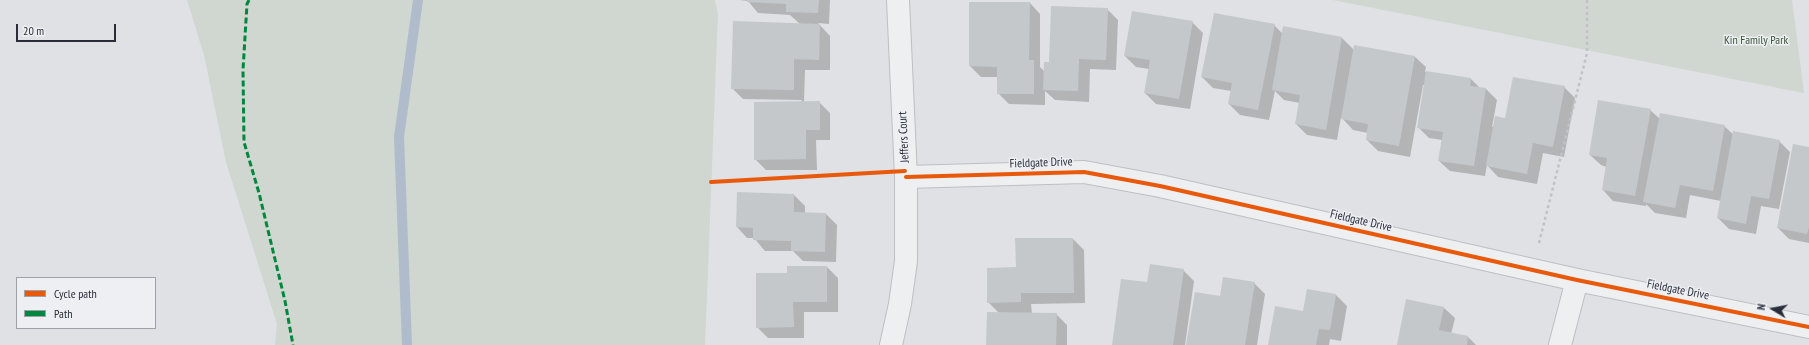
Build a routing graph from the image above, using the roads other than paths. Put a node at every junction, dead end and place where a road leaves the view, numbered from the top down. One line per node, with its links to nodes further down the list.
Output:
1 (898, 0): 2 (street, Jeffers Court)
2 (906, 177): 3 (street, Fieldgate Drive); 5 (street, Jeffers Court)
3 (1577, 280): 4 (street, Fieldgate Drive); 6 (street)
4 (1809, 327)
5 (892, 345)
6 (1560, 345)

